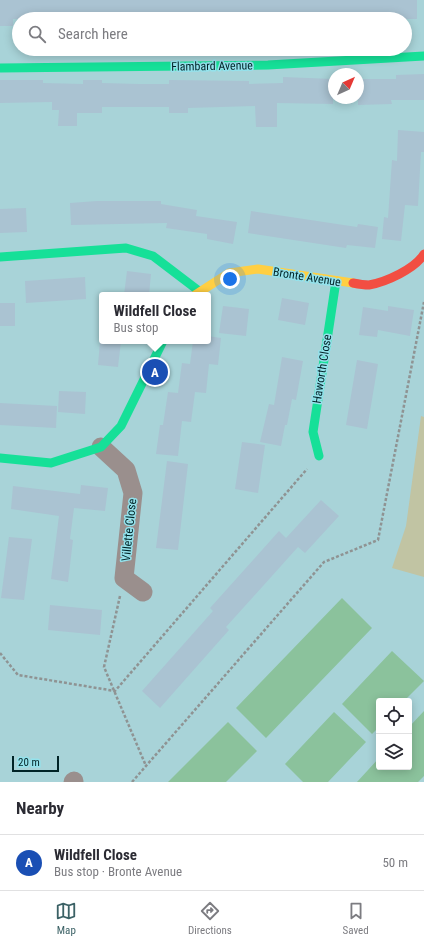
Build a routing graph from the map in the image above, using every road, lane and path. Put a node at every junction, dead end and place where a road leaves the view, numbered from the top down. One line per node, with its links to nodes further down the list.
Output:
1 (424, 56): 2 (street, Flambard Avenue)
2 (0, 68)
3 (0, 257): 6 (street)
4 (422, 258): 5 (street, Bronte Avenue)
5 (336, 281): 7 (street, Bronte Avenue); 11 (street, Haworth Close)
6 (196, 292)
7 (199, 292)
8 (424, 302): 17 (path)
9 (161, 344): 10 (street)
10 (101, 448): 12 (street); 13 (street, Villette Close)
11 (319, 456): 16 (path)
12 (0, 458)
13 (124, 578): 14 (street, Villette Close); 16 (path)
14 (143, 592)
15 (0, 652): 16 (path)
16 (115, 691): 17 (path)
17 (146, 766): 18 (path)
18 (132, 782)

